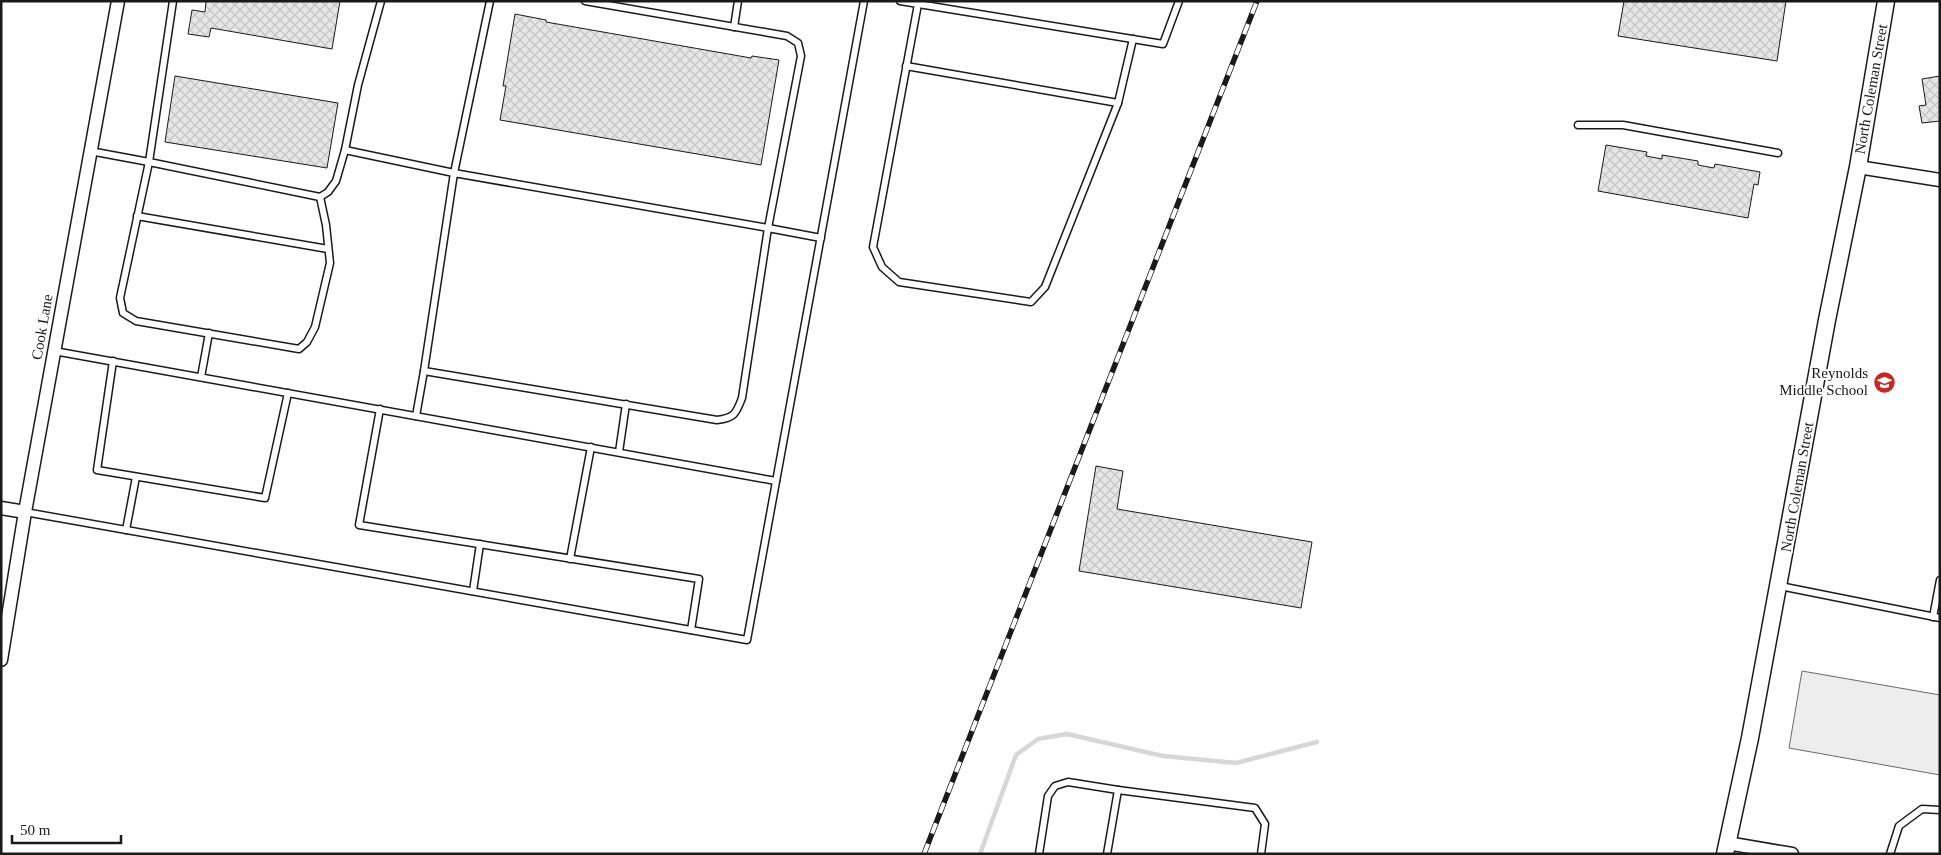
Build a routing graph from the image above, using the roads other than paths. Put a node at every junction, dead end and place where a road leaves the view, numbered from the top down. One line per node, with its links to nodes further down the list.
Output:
1 (118, 1): 18 (street, Cook Lane)
2 (173, 1): 20 (lane)
3 (381, 1): 17 (lane)
4 (490, 1): 22 (lane)
5 (586, 1): 12 (lane)
6 (738, 1): 12 (lane)
7 (864, 1): 27 (lane)
8 (900, 1): 11 (lane)
9 (1179, 1): 13 (lane)
10 (1886, 1): 21 (street, North Coleman Street)
11 (918, 4): 13 (lane); 14 (lane)
12 (734, 27): 26 (lane)
13 (1133, 39): 15 (lane)
14 (906, 66): 15 (lane); 15 (lane)
15 (1118, 103)
16 (1578, 125): 19 (lane)
17 (345, 150): 22 (lane); 24 (lane)
18 (90, 151): 20 (lane); 30 (street, Cook Lane)
19 (1778, 153)
20 (149, 162): 24 (lane); 25 (lane)
21 (1858, 167): 23 (street); 48 (street, North Coleman Street)
22 (454, 173): 26 (lane); 32 (lane)
23 (1940, 180)
24 (320, 197): 28 (lane)
25 (137, 216): 28 (lane); 29 (lane)
26 (768, 228): 27 (lane); 35 (lane)
27 (820, 238): 41 (lane)
28 (328, 249): 29 (lane)
29 (209, 333): 33 (lane)
30 (54, 351): 31 (lane); 43 (street, Cook Lane)
31 (113, 361): 33 (lane); 40 (lane)
32 (424, 371): 35 (lane); 37 (lane)
33 (201, 377): 34 (lane)
34 (288, 393): 36 (lane); 40 (lane)
35 (626, 404): 39 (lane)
36 (380, 409): 37 (lane); 45 (lane)
37 (416, 416): 38 (lane)
38 (591, 447): 39 (lane); 46 (lane)
39 (619, 452): 41 (lane)
40 (136, 477): 44 (lane)
41 (776, 481): 51 (lane)
42 (1, 508): 43 (street)
43 (25, 512): 44 (lane); 52 (street, Cook Lane)
44 (126, 530): 49 (lane)
45 (480, 544): 46 (lane); 49 (lane)
46 (570, 558): 51 (lane)
47 (1940, 580): 50 (lane)
48 (1778, 586): 50 (lane); 55 (street, North Coleman Street)
49 (473, 591): 51 (lane)
50 (1936, 618)
51 (691, 630)
52 (1, 660)
53 (1118, 790): 56 (lane); 57 (lane); 58 (lane)
54 (1940, 810): 60 (lane)
55 (1726, 848): 59 (street)
56 (1039, 854)
57 (1107, 854)
58 (1261, 854)
59 (1792, 854)
60 (1890, 854)

